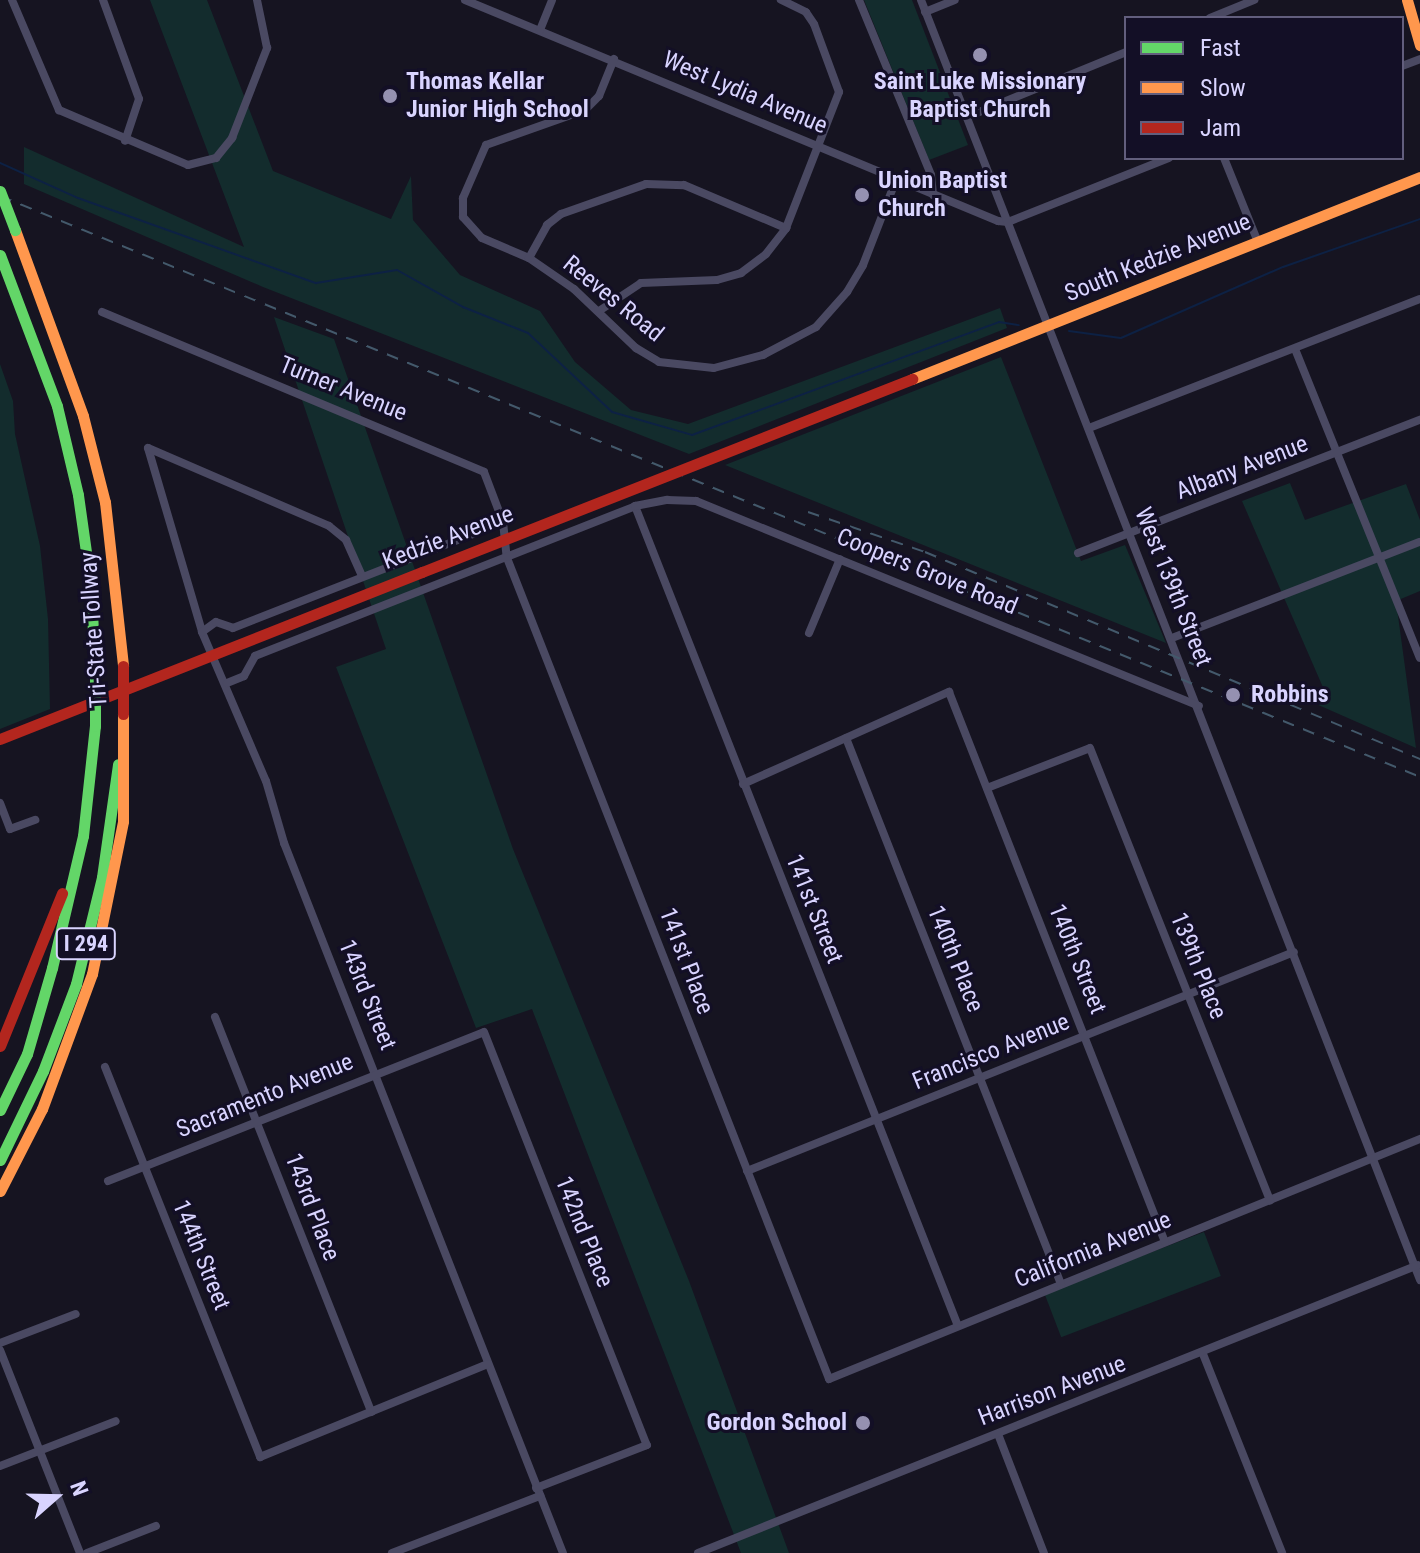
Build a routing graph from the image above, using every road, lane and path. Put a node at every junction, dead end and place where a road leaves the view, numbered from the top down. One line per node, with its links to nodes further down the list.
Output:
1 (12, 0): 19 (street)
2 (103, 0): 19 (street)
3 (257, 0): 19 (street)
4 (465, 0): 14 (street, West Lydia Avenue)
5 (552, 0): 14 (street)
6 (781, 0): 20 (street)
7 (859, 0): 26 (street)
8 (921, 0): 12 (street, West 139th Street)
9 (955, 0): 12 (street)
10 (1254, 0): 13 (street)
11 (1407, 0): 15 (main road)
12 (925, 12): 18 (street, West 139th Street)
13 (1215, 16)
14 (540, 30): 17 (street, West Lydia Avenue)
15 (1420, 45)
16 (1124, 53): 18 (street)
17 (614, 59): 20 (street, West Lydia Avenue); 31 (street, Reeves Road)
18 (967, 117): 27 (street, West 139th Street)
19 (125, 141)
20 (820, 146): 24 (street, West Lydia Avenue); 28 (street)
21 (1164, 160): 27 (street)
22 (1225, 160): 29 (street)
23 (1420, 177): 29 (main road, South Kedzie Avenue)
24 (896, 180): 26 (street, West Lydia Avenue); 33 (street, Reeves Road)
25 (0, 191): 57 (main road, Tri-State Tollway / I 294, bridge)
26 (933, 195): 27 (street, West Lydia Avenue)
27 (1008, 222): 35 (street, West 139th Street)
28 (786, 228): 31 (street); 33 (street)
29 (1258, 242): 35 (main road, South Kedzie Avenue)
30 (0, 255): 64 (main road, Tri-State Tollway / I 294, bridge)
31 (529, 258): 33 (street, Reeves Road)
32 (1420, 299): 36 (street)
33 (599, 311)
34 (102, 312): 42 (street, Turner Avenue)
35 (1049, 326): 37 (main road, South Kedzie Avenue); 39 (street, West 139th Street)
36 (1295, 349): 39 (street); 40 (street)
37 (912, 379): 53 (main road, Kedzie Avenue, bridge)
38 (1420, 420): 40 (street, Albany Avenue)
39 (1089, 428): 43 (street, West 139th Street)
40 (1336, 452): 43 (street, Albany Avenue); 48 (street)
41 (635, 506): 46 (street, Coopers Grove Road); 47 (street, Coopers Grove Road); 60 (street, 141st Street)
42 (503, 522): 46 (street, Turner Avenue); 49 (street)
43 (1130, 533): 45 (street, Albany Avenue); 52 (street, West 139th Street)
44 (1420, 542): 48 (street)
45 (1078, 553)
46 (507, 558): 55 (street, Coopers Grove Road); 81 (street, 141st Place)
47 (840, 559): 51 (street); 56 (street, Coopers Grove Road)
48 (1379, 559): 52 (street); 54 (street)
49 (362, 576): 50 (street); 50 (street, 143rd Street)
50 (202, 632): 53 (street, 143rd Street)
51 (809, 633)
52 (1172, 638): 56 (street, West 139th Street)
53 (211, 653): 55 (street, 143rd Street); 59 (main road, Kedzie Avenue)
54 (1419, 659)
55 (227, 683): 72 (street, 143rd Street)
56 (1199, 706): 65 (street, West 139th Street)
57 (123, 714): 79 (main road, Tri-State Tollway / I 294); 83 (main road)
58 (846, 738): 60 (street); 61 (street, 140th Street); 73 (street, 140th Place)
59 (0, 739)
60 (743, 784): 75 (street, 141st Street)
61 (987, 788): 66 (street, 139th Place); 69 (street, 140th Street)
62 (0, 803): 63 (street)
63 (35, 820)
64 (83, 836): 70 (main road); 74 (main road, Tri-State Tollway / I 294)
65 (1294, 952): 66 (street, Francisco Avenue); 78 (street, West 139th Street)
66 (1188, 994): 69 (street, Francisco Avenue); 84 (street, 139th Place)
67 (215, 1017): 76 (street, 143rd Place)
68 (484, 1032): 72 (street, Sacramento Avenue); 101 (street, 142nd Place)
69 (1085, 1036): 73 (street, Francisco Avenue); 85 (street, 140th Street)
70 (0, 1046)
71 (105, 1067): 80 (street, 144th Street)
72 (376, 1072): 76 (street, Sacramento Avenue); 94 (street, 143rd Street)
73 (980, 1077): 75 (street, Francisco Avenue); 88 (street, 140th Place)
74 (0, 1110)
75 (875, 1119): 81 (street, Francisco Avenue); 90 (street, 141st Street)
76 (256, 1120): 80 (street, Sacramento Avenue); 96 (street, 143rd Place)
77 (1420, 1139): 78 (street, California Avenue)
78 (1373, 1158): 84 (street, California Avenue); 86 (street, West 139th Street)
79 (0, 1160)
80 (144, 1167): 82 (street, Sacramento Avenue); 96 (street, 144th Street)
81 (747, 1171): 95 (street, 141st Place)
82 (108, 1181)
83 (0, 1191)
84 (1270, 1200): 85 (street, California Avenue)
85 (1165, 1242): 88 (street, California Avenue)
86 (1418, 1266): 87 (street, West 139th Street); 93 (street, Harrison Avenue)
87 (1420, 1280)
88 (1061, 1284): 90 (street, California Avenue)
89 (76, 1314): 91 (street)
90 (958, 1326): 95 (street, California Avenue)
91 (0, 1343)
92 (0, 1350): 99 (street)
93 (1203, 1354): 98 (street, Harrison Avenue); 109 (street)
94 (488, 1364): 96 (street); 101 (street, 143rd Street)
95 (829, 1379)
96 (371, 1412)
97 (116, 1421): 99 (street)
98 (998, 1434): 107 (street, Harrison Avenue); 108 (street)
99 (40, 1451): 100 (street); 103 (street)
100 (0, 1466)
101 (538, 1492): 105 (street); 106 (street, 143rd Street)
102 (156, 1526): 104 (street)
103 (80, 1553)
104 (87, 1553)
105 (392, 1553)
106 (563, 1553)
107 (698, 1553)
108 (1044, 1553)
109 (1282, 1553)

